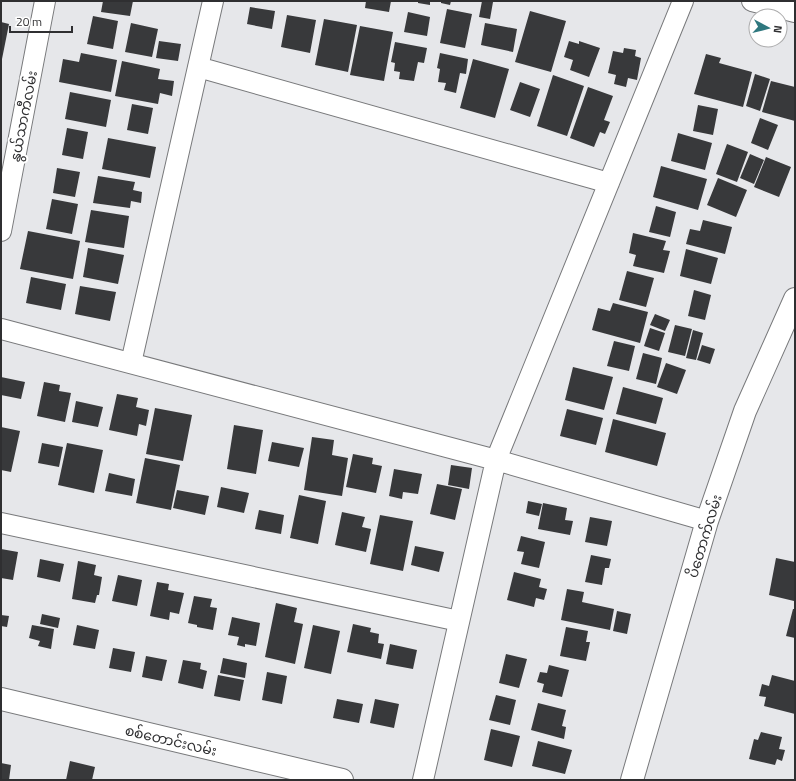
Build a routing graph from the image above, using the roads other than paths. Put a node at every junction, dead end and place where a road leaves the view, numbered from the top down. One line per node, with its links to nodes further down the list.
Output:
1 (45, 1): 8 (street, နွယ်သာကီလမ်း)
2 (213, 1): 6 (street)
3 (683, 1): 7 (street)
4 (752, 1): 5 (street)
5 (795, 12)
6 (198, 67): 7 (street); 11 (street)
7 (609, 183): 12 (street)
8 (1, 231)
9 (795, 299): 13 (street, ပိတောက်လမ်း)
10 (1, 329): 11 (street)
11 (131, 363): 12 (street)
12 (496, 460): 13 (street); 15 (street)
13 (707, 521): 19 (street, ပိတောက်လမ်း)
14 (1, 523): 15 (street)
15 (459, 621): 18 (street)
16 (1, 699): 17 (street, စစ်တောင်းလမ်း)
17 (342, 780)
18 (423, 780)
19 (632, 780)

